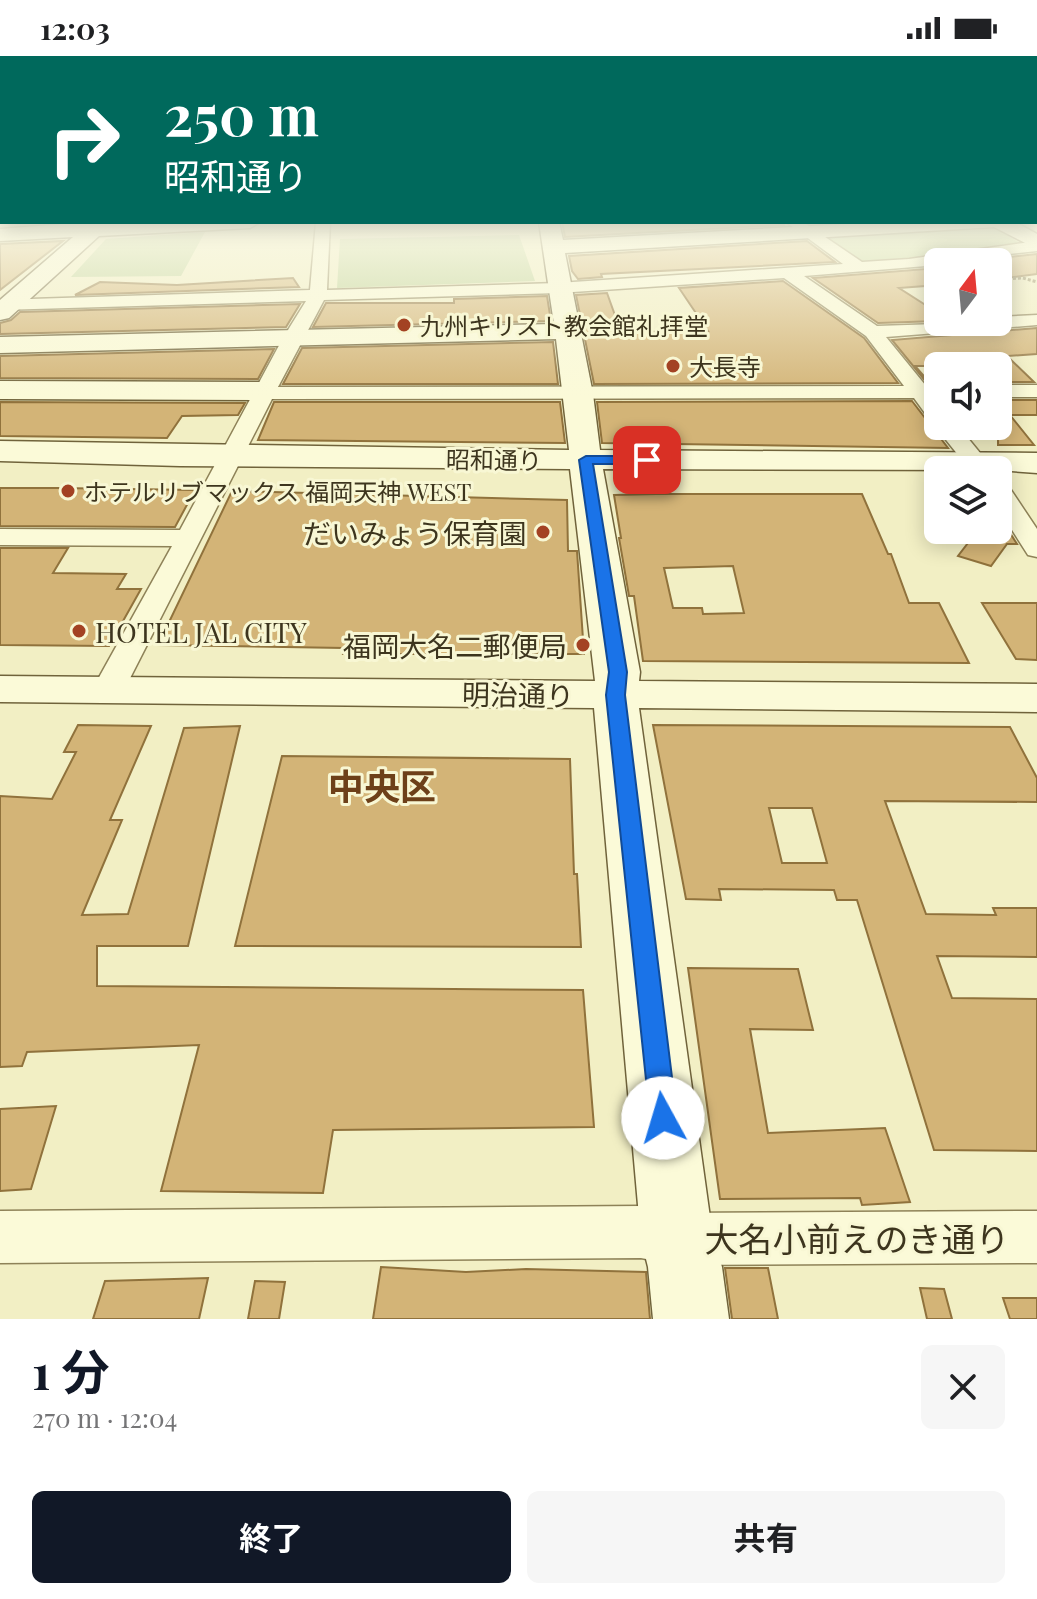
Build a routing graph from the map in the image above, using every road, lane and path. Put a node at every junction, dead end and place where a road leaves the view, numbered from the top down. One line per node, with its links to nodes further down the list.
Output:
1 (35, 280): 8 (street)
2 (319, 280): 7 (street)
3 (557, 280): 6 (street)
4 (682, 280): 6 (street)
5 (798, 280): 11 (street)
6 (558, 288): 7 (street); 10 (street)
7 (318, 296): 8 (street); 12 (street)
8 (2, 308)
9 (1037, 320): 11 (street)
10 (566, 331): 12 (street); 20 (street)
11 (873, 332): 14 (street)
12 (292, 338): 13 (street); 16 (street)
13 (0, 345)
14 (924, 387)
15 (0, 390): 16 (street)
16 (266, 391): 20 (street); 25 (street)
17 (1012, 391): 18 (street)
18 (1037, 391)
19 (924, 392): 20 (street)
20 (579, 394): 26 (street)
21 (958, 440): 23 (street)
22 (0, 451): 25 (street, 昭和通り)
23 (973, 456)
24 (1037, 463): 27 (street, 昭和通り)
25 (228, 464): 26 (street, 昭和通り); 28 (street, 昭和通り); 35 (street)
26 (587, 467): 29 (street, 昭和通り); 31 (street, 昭和通り); 39 (street)
27 (1012, 467)
28 (0, 469)
29 (924, 470)
30 (1012, 475): 32 (street, 昭和通り)
31 (924, 479)
32 (1037, 479)
33 (1012, 511): 36 (street)
34 (0, 537): 35 (street)
35 (189, 538): 38 (street)
36 (1037, 549)
37 (0, 689): 38 (street, 明治通り)
38 (108, 690): 39 (street, 明治通り)
39 (615, 695): 40 (street, 明治通り); 43 (street)
40 (1037, 698)
41 (0, 1237): 43 (street, 大名小前えのき通り)
42 (1037, 1237): 43 (street, 大名小前えのき通り)
43 (677, 1239): 44 (street)
44 (691, 1319)

